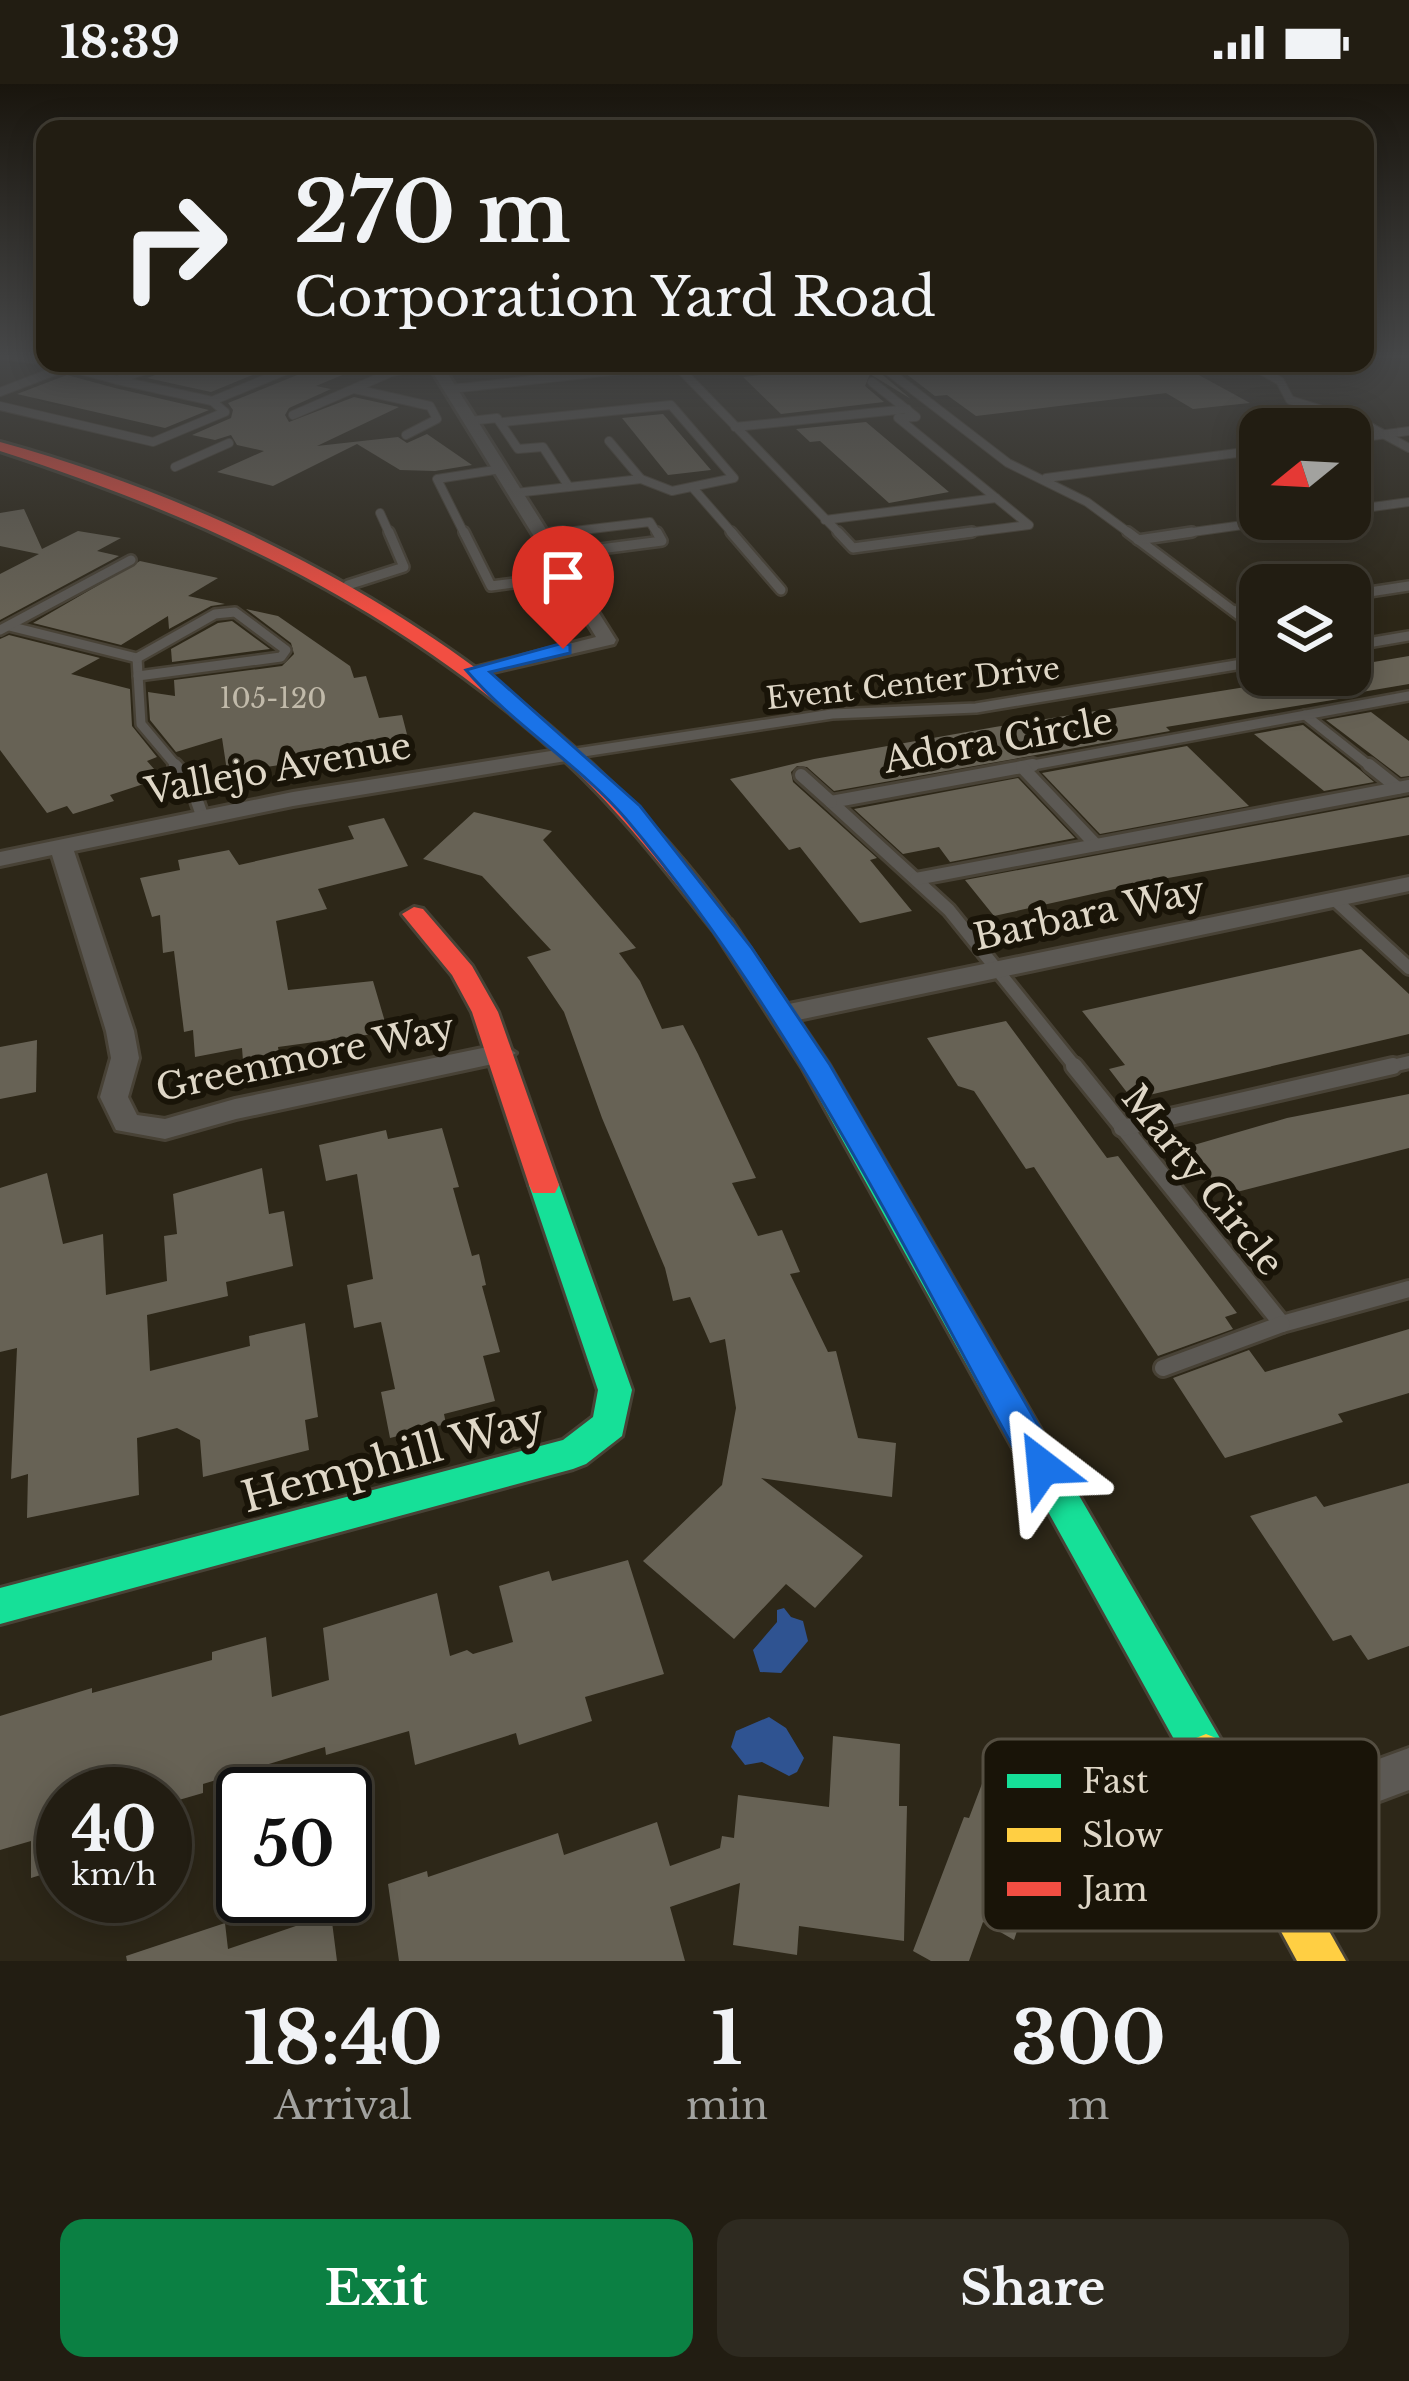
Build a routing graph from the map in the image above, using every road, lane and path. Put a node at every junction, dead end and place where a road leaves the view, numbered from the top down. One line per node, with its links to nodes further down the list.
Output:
1 (609, 441): 13 (lane)
2 (483, 442): 12 (street)
3 (515, 442): 15 (lane)
4 (702, 442): 16 (lane)
5 (749, 442): 22 (lane)
6 (927, 442): 18 (lane)
7 (980, 442): 14 (lane)
8 (229, 443): 11 (lane)
9 (0, 446): 31 (main road)
10 (1239, 453): 14 (lane)
11 (175, 467)
12 (501, 470): 17 (street); 30 (lane)
13 (640, 479): 15 (lane); 16 (lane)
14 (1041, 479): 26 (lane)
15 (569, 487): 17 (lane)
16 (693, 488): 33 (lane)
17 (515, 493): 25 (street)
18 (996, 498): 22 (lane); 22 (lane)
19 (1409, 502): 20 (lane)
20 (1371, 507)
21 (380, 513): 31 (lane)
22 (825, 520)
23 (1239, 526): 26 (lane)
24 (573, 531): 25 (lane); 27 (lane); 27 (lane)
25 (541, 535): 28 (street)
26 (1138, 540): 36 (lane)
27 (584, 551): 28 (lane)
28 (554, 555): 30 (street)
29 (131, 560): 38 (lane)
30 (567, 576): 43 (street)
31 (348, 585): 43 (main road)
32 (1409, 586): 34 (lane)
33 (781, 590)
34 (1371, 592)
35 (1239, 610): 36 (lane)
36 (1234, 611): 37 (lane)
37 (1239, 615)
38 (4, 628): 41 (lane)
39 (1409, 637): 40 (lane)
40 (1371, 643)
41 (137, 658): 44 (lane); 44 (lane)
42 (1239, 664): 47 (lane, Event Center Drive)
43 (476, 670): 47 (main road)
44 (138, 676): 52 (lane)
45 (1409, 696): 46 (lane, Adora Circle)
46 (1305, 715): 48 (lane, Adora Circle); 50 (lane)
47 (570, 754): 52 (street, Vallejo Avenue); 62 (main road)
48 (1022, 767): 51 (lane, Adora Circle); 53 (lane)
49 (801, 775): 51 (lane)
50 (1403, 787): 53 (lane)
51 (831, 802): 56 (lane, Adora Circle)
52 (203, 818): 54 (street, Vallejo Avenue)
53 (1096, 845): 56 (lane)
54 (61, 846): 55 (street, Vallejo Avenue); 63 (street, Greenmore Way)
55 (0, 859)
56 (916, 879): 61 (lane, Adora Circle)
57 (1409, 884): 58 (street, Barbara Way)
58 (1334, 899): 60 (lane); 61 (street, Barbara Way)
59 (414, 914): 63 (main road, Hemphill Way)
60 (1409, 968)
61 (995, 970): 62 (street, Barbara Way); 65 (lane, Marty Circle)
62 (784, 1013): 70 (main road)
63 (502, 1053): 69 (main road, Hemphill Way)
64 (1409, 1062): 65 (lane)
65 (1122, 1128): 67 (lane, Marty Circle)
66 (1409, 1289): 67 (lane, Marty Circle)
67 (1282, 1324): 68 (lane)
68 (1163, 1369)
69 (0, 1606)
70 (1196, 1739)
71 (1409, 1768): 72 (street)
72 (1379, 1779)
73 (1306, 1931): 74 (main road)
74 (1323, 1961)

